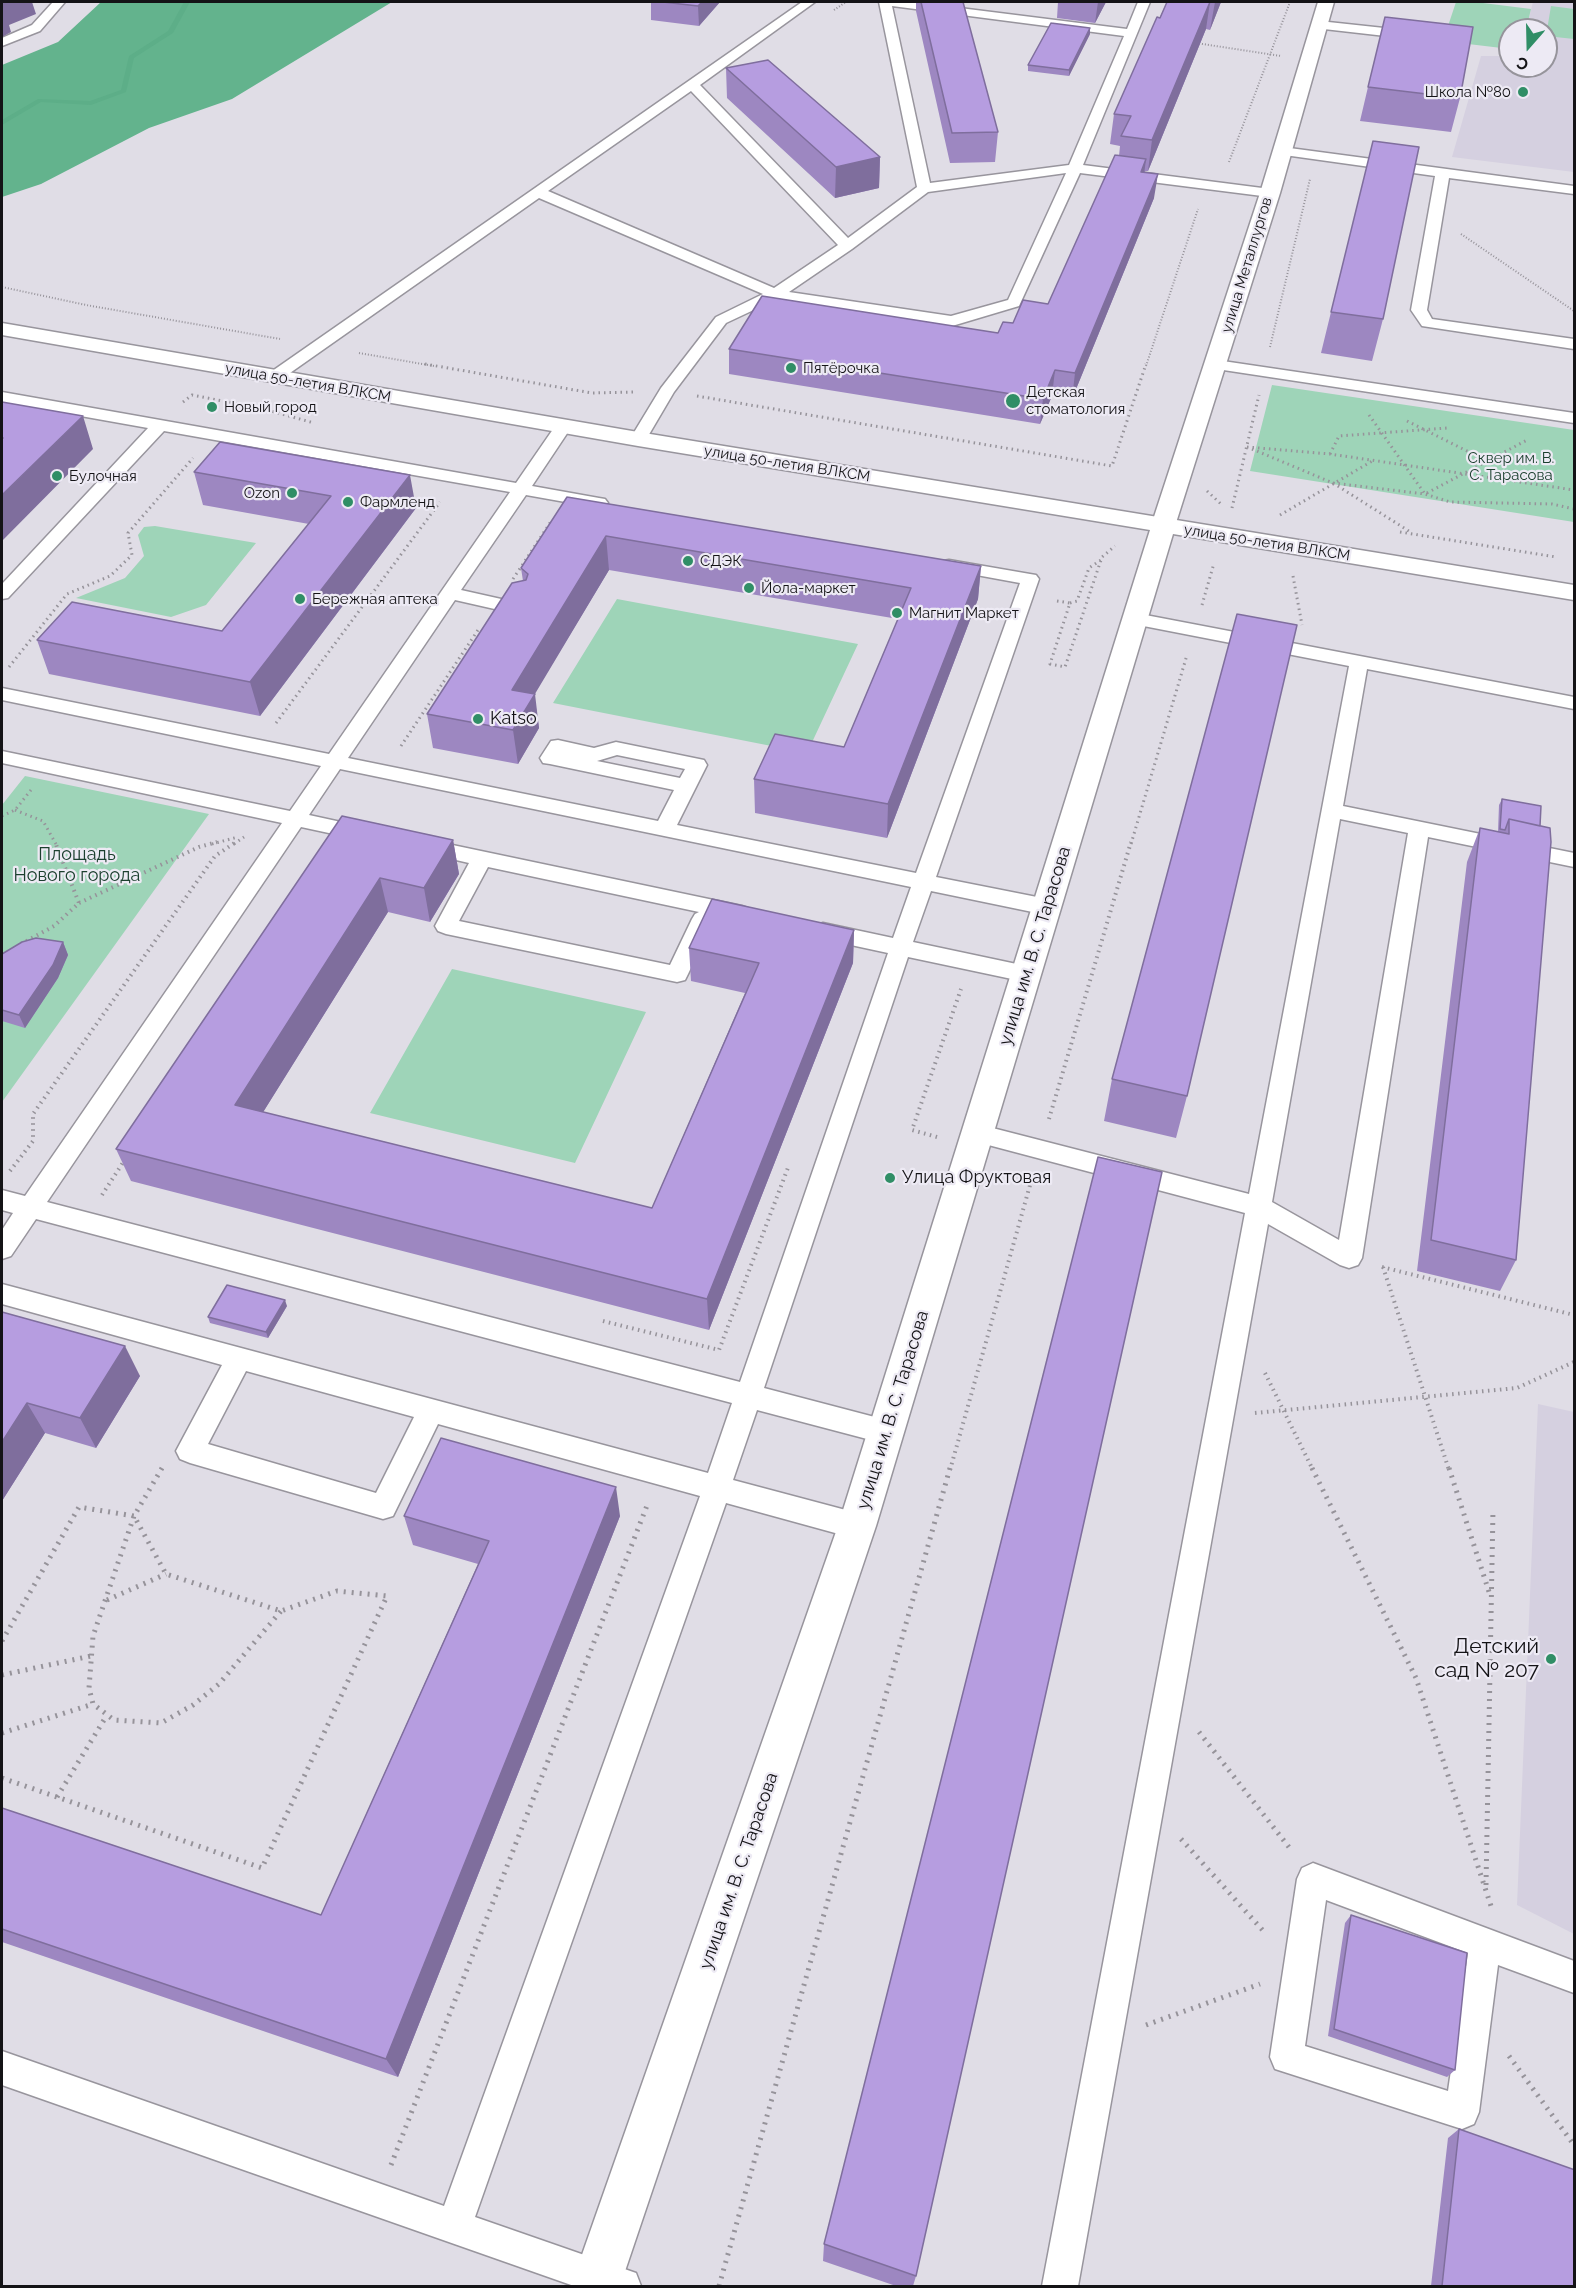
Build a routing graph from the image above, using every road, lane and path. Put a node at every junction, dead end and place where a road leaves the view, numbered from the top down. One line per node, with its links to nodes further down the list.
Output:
1 (59, 2): 10 (lane)
2 (808, 2): 14 (lane)
3 (886, 2): 8 (lane); 20 (lane)
4 (1144, 2): 8 (lane)
5 (1290, 2): 12 (path)
6 (1326, 2): 7 (main road, улица Металлургов)
7 (1319, 25): 9 (lane); 13 (main road, улица Металлургов)
8 (1130, 33): 17 (lane)
9 (1424, 37)
10 (2, 42)
11 (1188, 42): 12 (path)
12 (1269, 54): 13 (path); 19 (path)
13 (1308, 60): 15 (main road, улица Металлургов)
14 (692, 84): 22 (lane); 26 (lane)
15 (1282, 151): 16 (lane); 23 (main road, улица Металлургов)
16 (1315, 156): 18 (lane); 34 (path)
17 (1075, 168): 19 (lane); 20 (lane); 28 (lane)
18 (1443, 172): 21 (lane); 25 (lane)
19 (1206, 185): 23 (lane)
20 (924, 188): 26 (lane)
21 (1575, 190)
22 (538, 192): 28 (lane); 32 (lane)
23 (1270, 193): 33 (main road, улица Металлургов)
24 (1201, 200): 37 (path)
25 (1436, 216): 29 (path); 31 (lane)
26 (848, 246): 28 (lane)
27 (2, 287): 32 (path)
28 (775, 294): 37 (lane)
29 (1575, 311)
30 (2, 329): 35 (main road, улица 50-летия ВЛКСМ)
31 (1575, 344)
32 (319, 346): 35 (lane); 37 (path)
33 (1216, 365): 34 (lane); 67 (main road, улица Металлургов)
34 (1264, 373): 36 (lane); 49 (path)
35 (274, 377): 44 (main road, улица 50-летия ВЛКСМ)
36 (1348, 385): 40 (lane); 47 (path)
37 (667, 391): 48 (lane)
38 (2, 397): 43 (lane)
39 (181, 405): 42 (path)
40 (1572, 418): 53 (path)
41 (1404, 420): 46 (path)
42 (318, 423)
43 (159, 426): 57 (lane); 76 (lane)
44 (564, 426): 48 (main road, улица 50-летия ВЛКСМ); 57 (lane)
45 (1457, 427): 46 (path)
46 (1424, 430): 47 (path); 53 (path)
47 (1382, 433): 51 (path); 54 (path)
48 (638, 439): 67 (main road, улица 50-летия ВЛКСМ)
49 (1247, 447): 51 (path); 56 (path); 65 (path)
50 (200, 451): 84 (path)
51 (1330, 454): 52 (path)
52 (1374, 460): 54 (path); 56 (path)
53 (1487, 461): 55 (path)
54 (1404, 465): 55 (path); 60 (path)
55 (1464, 474): 59 (path); 60 (path)
56 (1333, 483): 60 (path); 66 (path); 68 (path)
57 (520, 489): 62 (lane); 75 (lane)
58 (1206, 490): 63 (path)
59 (1575, 490)
60 (1425, 494): 64 (path)
61 (445, 495): 86 (path)
62 (613, 506)
63 (1223, 506)
64 (1575, 509)
65 (1231, 514)
66 (1274, 519)
67 (1163, 526): 74 (main road, улица 50-летия ВЛКСМ); 80 (main road, улица им. В. С. Тарасова)
68 (1413, 533)
69 (1123, 541): 71 (path)
70 (1216, 555): 81 (path)
71 (1101, 560): 78 (path); 78 (path)
72 (926, 561): 99 (lane)
73 (1291, 568): 82 (path)
74 (1575, 592)
75 (450, 593): 79 (lane); 88 (lane)
76 (2, 594)
77 (1057, 601): 78 (path)
78 (1070, 603)
79 (521, 609)
80 (1135, 620): 81 (lane); 102 (main road, улица им. В. С. Тарасова)
81 (1194, 631): 82 (lane); 109 (path)
82 (1308, 652): 83 (lane)
83 (1359, 662): 85 (lane); 92 (lane)
84 (2, 684): 88 (lane)
85 (1575, 703)
86 (270, 731)
87 (2, 757): 94 (lane)
88 (335, 761): 94 (lane); 95 (lane)
89 (34, 786): 91 (path)
90 (686, 786): 90 (lane); 95 (lane)
91 (15, 810): 93 (path); 100 (path)
92 (1333, 811): 96 (lane); 116 (lane)
93 (2, 816)
94 (296, 819): 97 (lane); 113 (lane)
95 (665, 828): 99 (lane)
96 (1419, 829): 98 (lane); 119 (lane)
97 (482, 859): 101 (lane); 101 (lane)
98 (1575, 860)
99 (926, 882): 102 (lane); 105 (lane)
100 (79, 903): 106 (path); 112 (path)
101 (709, 907): 103 (lane)
102 (1047, 907): 107 (main road, улица им. В. С. Тарасова)
103 (766, 919)
104 (800, 926): 105 (lane)
105 (902, 948): 107 (lane); 128 (lane)
106 (12, 949)
107 (1026, 974): 108 (main road, улица им. В. С. Тарасова)
108 (977, 1134): 109 (lane); 132 (main road, улица им. В. С. Тарасова)
109 (1040, 1150): 116 (lane); 164 (path)
110 (790, 1162): 123 (path)
111 (2, 1167): 112 (path)
112 (12, 1170): 113 (path)
113 (49, 1180): 114 (path); 117 (lane)
114 (112, 1198)
115 (2, 1200): 117 (lane)
116 (1259, 1207): 119 (lane); 124 (lane)
117 (30, 1208): 118 (lane); 128 (lane)
118 (2, 1249)
119 (1349, 1258): 120 (path)
120 (1383, 1267): 122 (path); 127 (path)
121 (2, 1294): 125 (lane)
122 (1575, 1315)
123 (593, 1318)
124 (1238, 1319): 130 (path); 131 (lane)
125 (239, 1359): 129 (lane); 129 (lane)
126 (1575, 1362): 127 (path)
127 (1425, 1395): 130 (path); 139 (path)
128 (749, 1396): 132 (lane); 133 (lane)
129 (431, 1410): 133 (lane)
130 (1284, 1412): 131 (path); 153 (path)
131 (1221, 1413): 145 (lane)
132 (886, 1432): 137 (main road, улица им. В. С. Тарасова)
133 (717, 1488): 137 (lane); 162 (lane)
134 (650, 1498): 161 (path)
135 (1493, 1510): 139 (path)
136 (134, 1516): 138 (path); 140 (path); 142 (path)
137 (857, 1526): 163 (main road, улица им. В. С. Тарасова)
138 (166, 1574): 140 (path); 141 (path)
139 (1491, 1599): 153 (path)
140 (107, 1601): 143 (path)
141 (281, 1611): 147 (path); 150 (path)
142 (2, 1641)
143 (91, 1656): 144 (path); 146 (path)
144 (2, 1674)
145 (1170, 1693): 151 (lane); 152 (path)
146 (93, 1704): 147 (path); 148 (path)
147 (107, 1715): 150 (path)
148 (2, 1733)
149 (2, 1778): 150 (path)
150 (57, 1797)
151 (1149, 1804): 155 (path); 158 (lane)
152 (1313, 1879): 154 (lane); 155 (lane)
153 (1485, 1890): 154 (path); 154 (path)
154 (1496, 1947): 156 (lane); 157 (lane)
155 (1300, 1971): 157 (lane); 158 (path)
156 (1575, 1977)
157 (1476, 2010): 160 (path)
158 (1105, 2039): 165 (lane)
159 (2, 2068): 161 (lane)
160 (1575, 2145)
161 (378, 2201): 162 (lane)
162 (454, 2227): 163 (lane)
163 (606, 2283)
164 (719, 2286)
165 (1060, 2286)

